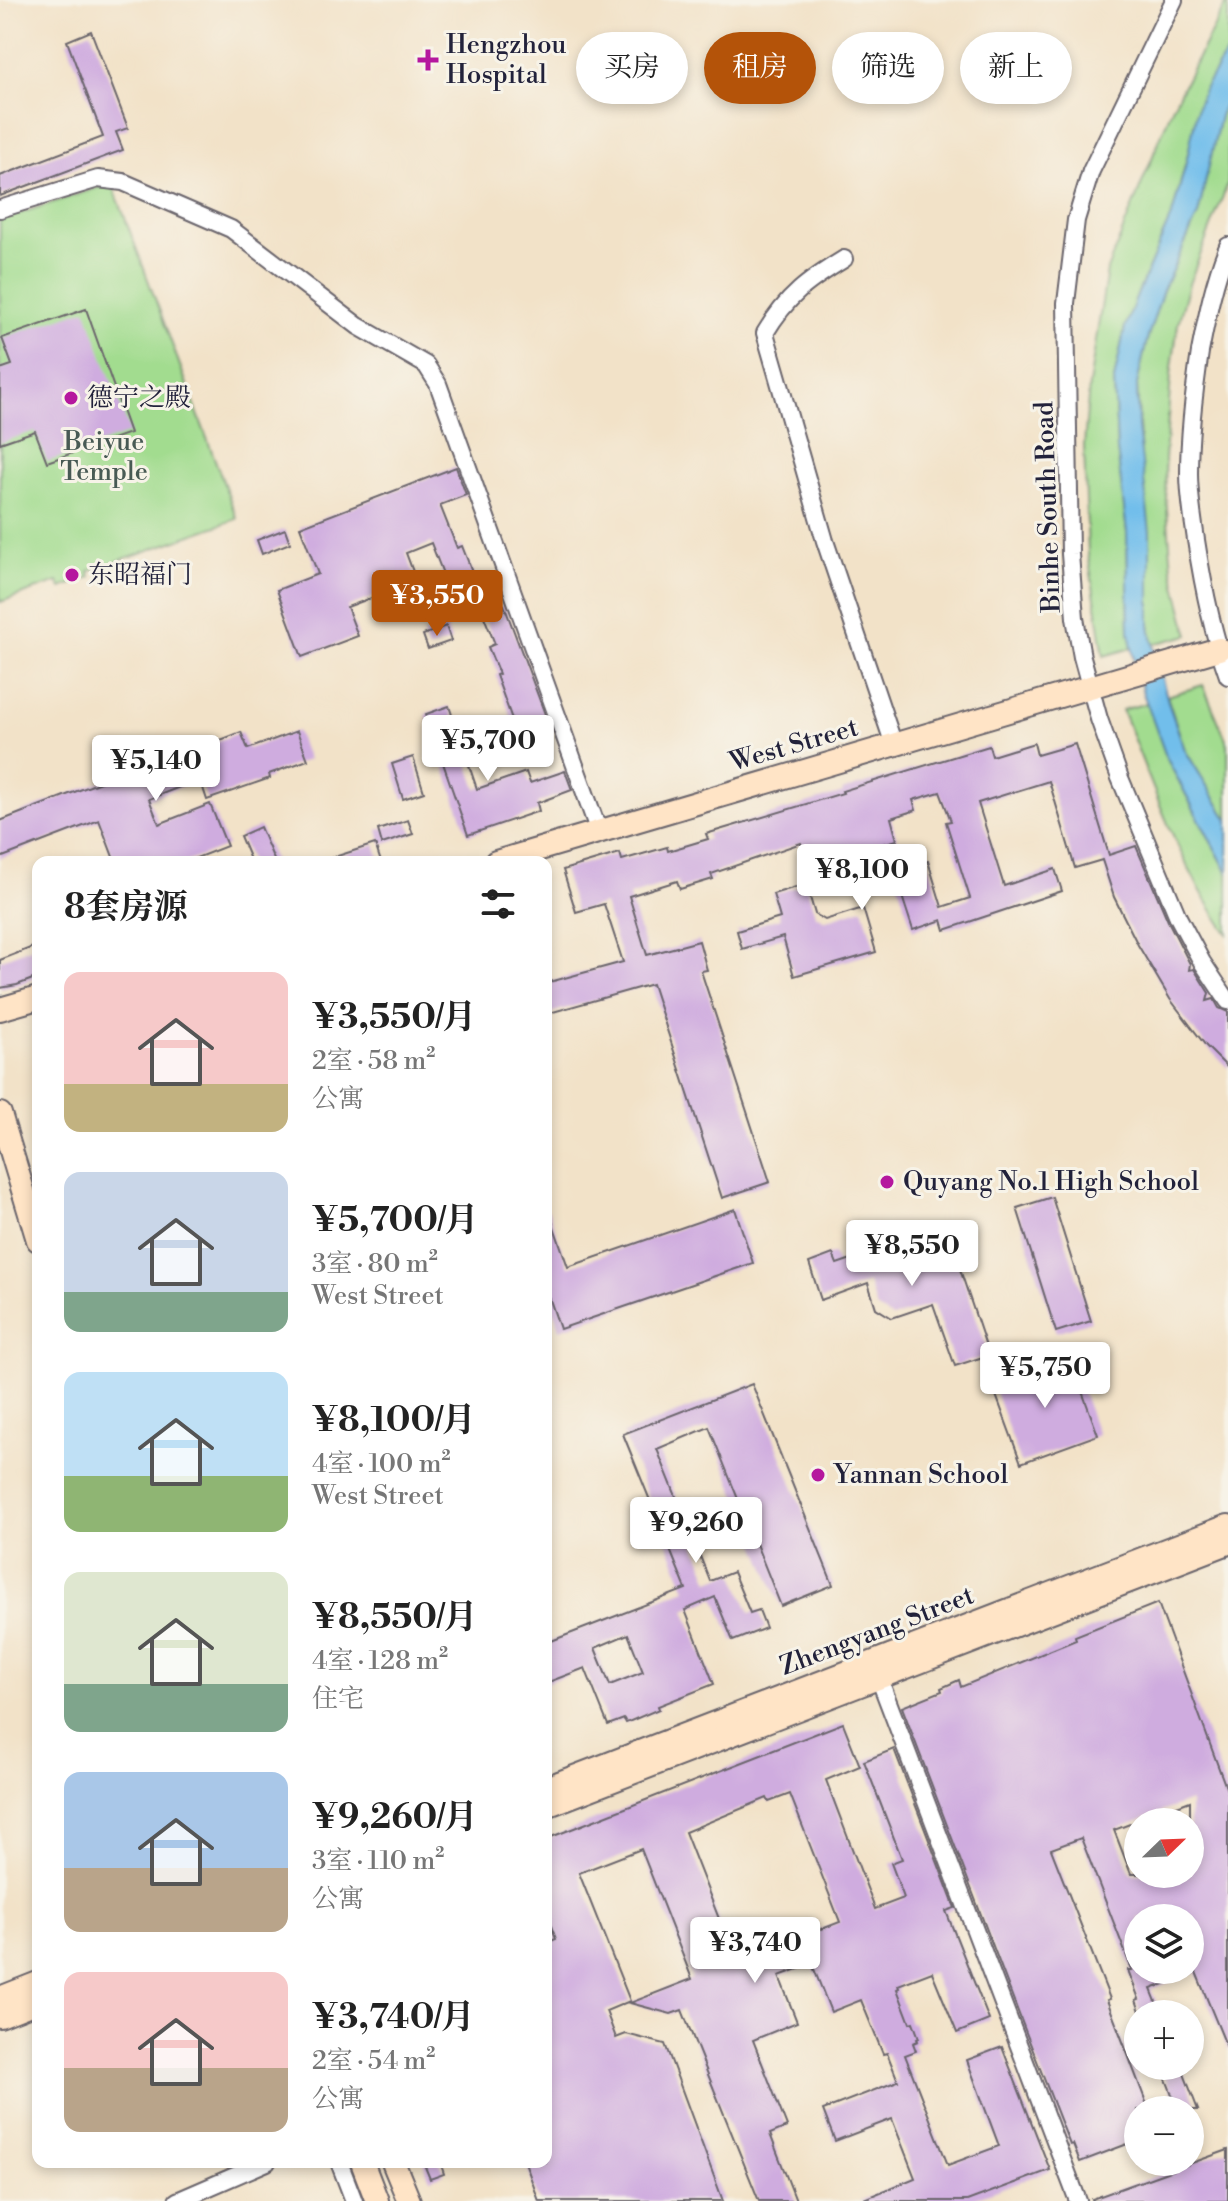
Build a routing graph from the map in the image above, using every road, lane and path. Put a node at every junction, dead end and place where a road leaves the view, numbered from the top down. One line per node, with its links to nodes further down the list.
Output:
1 (1174, 0): 6 (street, Binhe South Road)
2 (0, 209): 8 (street)
3 (1228, 246): 5 (street)
4 (844, 259): 7 (street)
5 (1220, 660): 6 (main road, West Street)
6 (1099, 685): 7 (main road, West Street); 11 (street, Binhe South Road)
7 (894, 745): 8 (main road, West Street)
8 (599, 832): 9 (main road, West Street)
9 (517, 856)
10 (32, 1000): 12 (main road)
11 (1228, 1001)
12 (0, 1009)
13 (0, 1114): 14 (main road)
14 (32, 1220)
15 (1228, 1526): 18 (main road, Zhengyang Street)
16 (1228, 1543): 17 (main road, Zhengyang Street)
17 (879, 1678): 19 (main road, Zhengyang Street); 32 (street)
18 (552, 1786)
19 (552, 1804)
20 (32, 1985): 21 (main road)
21 (0, 1998)
22 (32, 2003): 23 (main road)
23 (0, 2016)
24 (253, 2168): 28 (street)
25 (341, 2168): 29 (street)
26 (364, 2168): 30 (main road)
27 (395, 2168): 31 (main road)
28 (177, 2201)
29 (354, 2201)
30 (377, 2201)
31 (409, 2201)
32 (1078, 2201)

